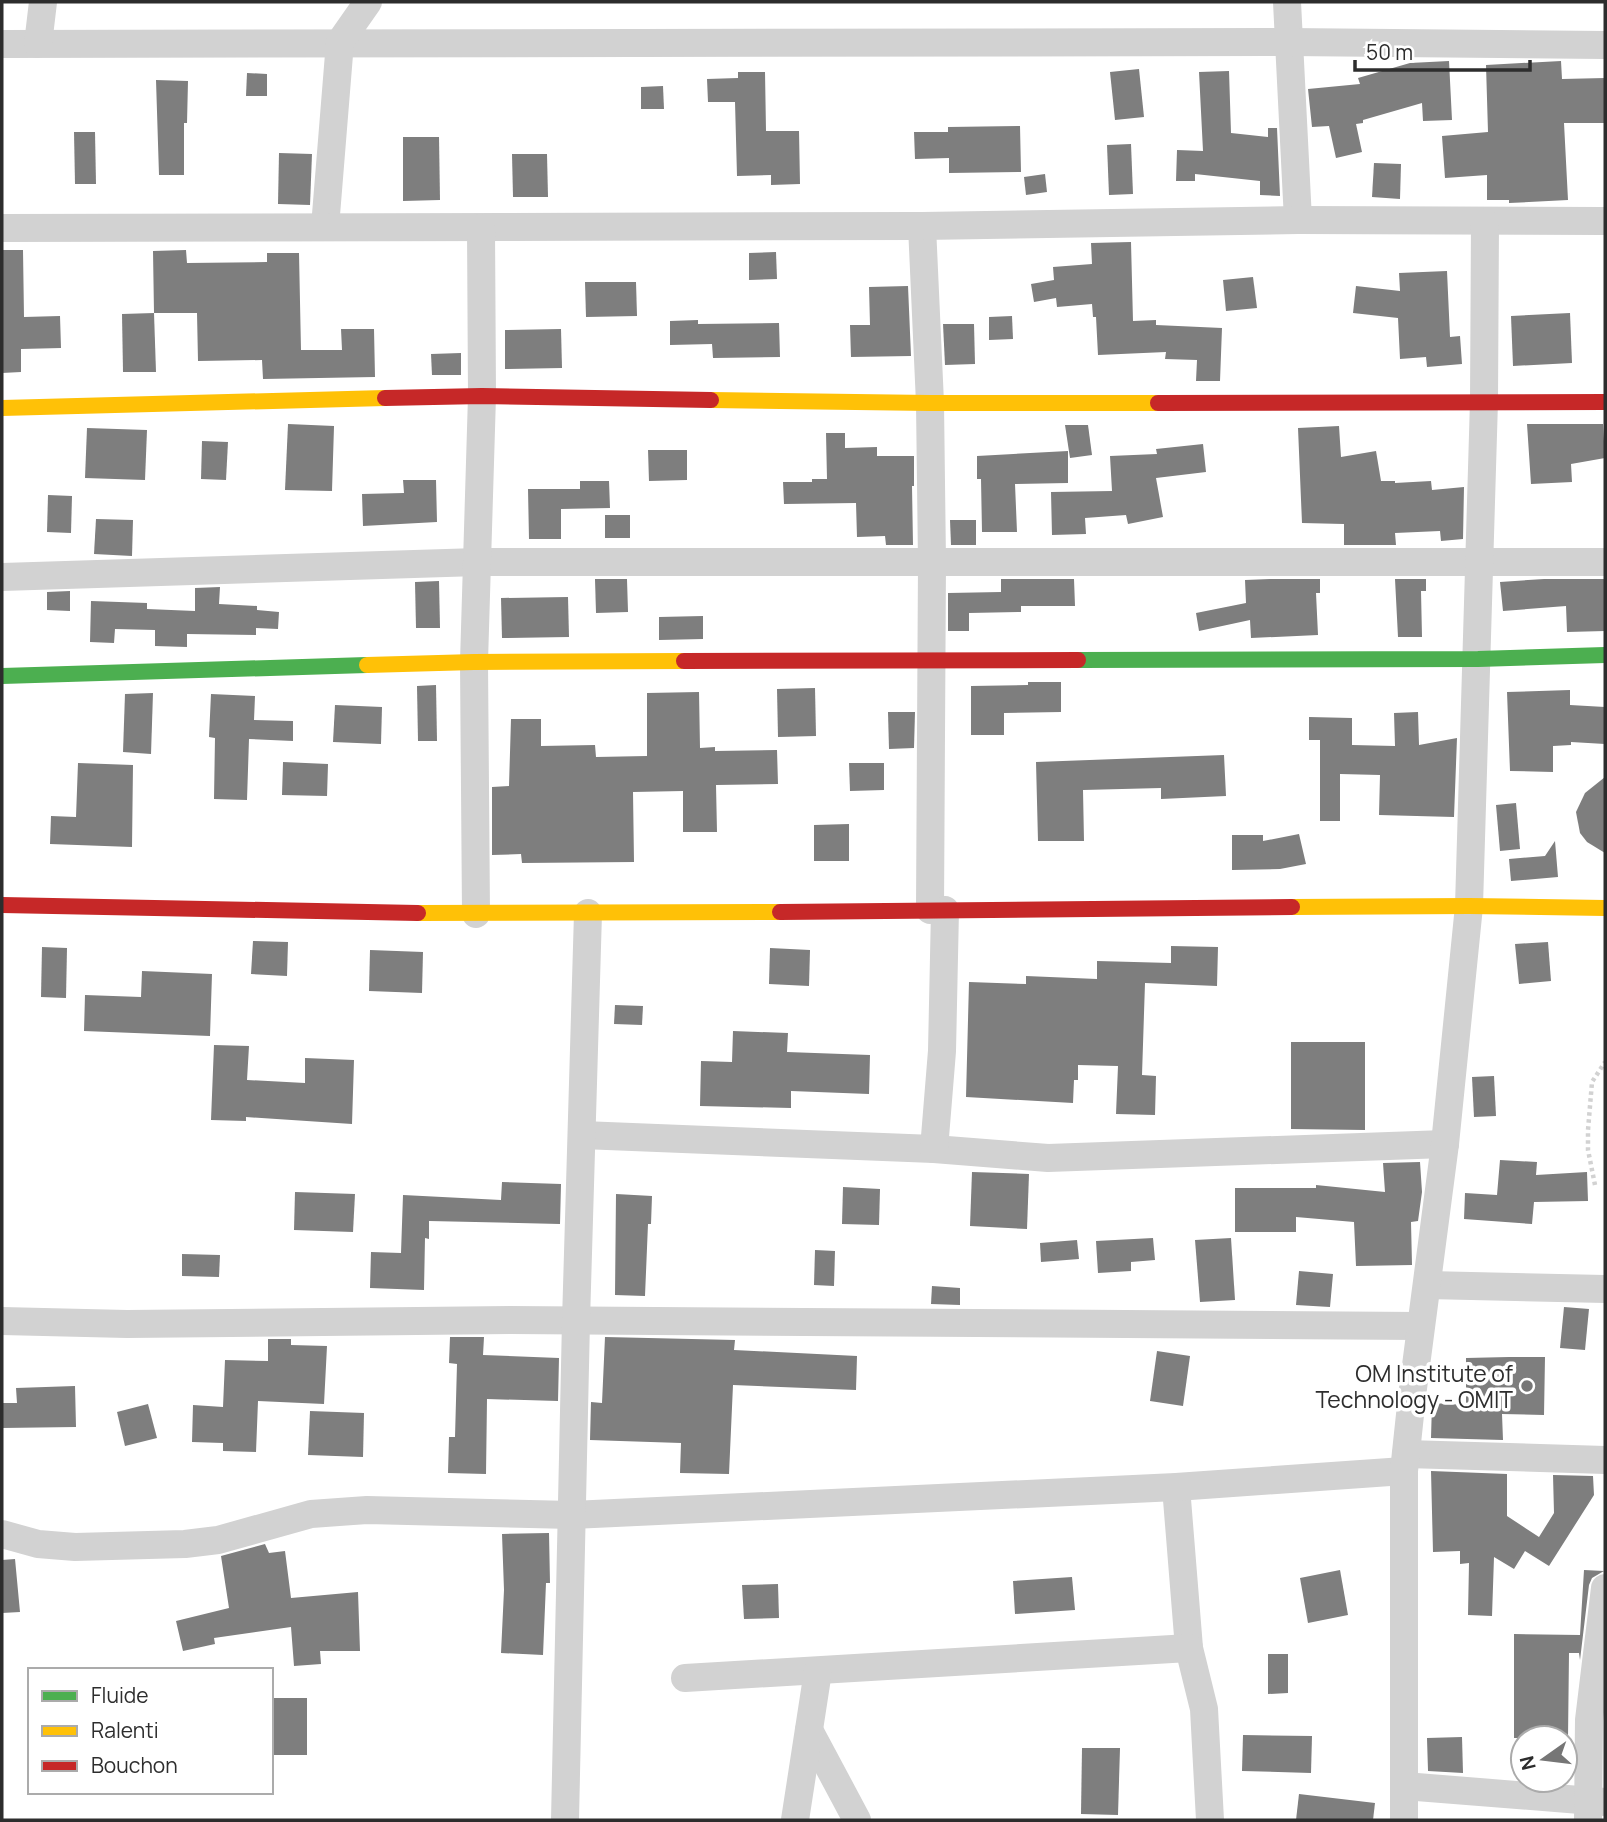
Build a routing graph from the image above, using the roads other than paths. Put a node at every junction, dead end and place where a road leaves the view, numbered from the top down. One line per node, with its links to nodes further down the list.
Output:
1 (43, 2): 7 (street)
2 (368, 2): 5 (street)
3 (1287, 2): 4 (street)
4 (1288, 42): 5 (street); 8 (street); 9 (street)
5 (340, 43): 7 (street); 13 (street)
6 (2, 44): 7 (street)
7 (38, 44)
8 (1605, 45)
9 (1298, 220): 11 (street); 12 (street)
10 (1605, 221): 11 (street)
11 (1485, 222): 17 (street)
12 (922, 226): 15 (street); 19 (street)
13 (326, 227): 14 (street); 15 (street)
14 (2, 228)
15 (481, 228): 16 (street)
16 (482, 396): 19 (street); 20 (street); 22 (street)
17 (1484, 401): 18 (street); 19 (street); 21 (street)
18 (1605, 402)
19 (930, 404): 23 (street)
20 (2, 408)
21 (1480, 561): 23 (street); 24 (street); 27 (street)
22 (478, 562): 23 (street); 25 (street); 29 (street)
23 (932, 562): 28 (street)
24 (1605, 562)
25 (2, 577)
26 (1605, 655): 27 (street)
27 (1478, 659): 28 (street); 32 (street)
28 (930, 661): 29 (street); 34 (street)
29 (474, 662): 30 (street); 36 (street)
30 (2, 676)
31 (2, 905): 36 (street)
32 (1469, 906): 33 (street); 34 (street); 38 (street)
33 (1605, 908)
34 (938, 910): 35 (street); 39 (street)
35 (588, 913): 36 (street); 37 (street)
36 (476, 914)
37 (582, 1135): 39 (street); 43 (street)
38 (1445, 1144): 39 (street); 40 (street)
39 (934, 1149)
40 (1427, 1286): 41 (street); 44 (street)
41 (1605, 1289)
42 (2, 1321): 43 (street)
43 (576, 1321): 44 (street); 48 (street)
44 (1420, 1326): 46 (street)
45 (1605, 1460): 46 (street)
46 (1405, 1462): 47 (street); 56 (street)
47 (1176, 1487): 48 (street); 52 (street)
48 (572, 1515): 49 (street); 58 (street)
49 (2, 1534)
50 (1605, 1588): 51 (street)
51 (1601, 1646): 57 (street)
52 (1189, 1648): 53 (street); 61 (street)
53 (818, 1671): 54 (street); 55 (street)
54 (685, 1678)
55 (809, 1730): 59 (street); 60 (street)
56 (1404, 1786): 57 (street); 62 (street)
57 (1594, 1808)
58 (565, 1820)
59 (795, 1820)
60 (857, 1820)
61 (1210, 1820)
62 (1404, 1820)

